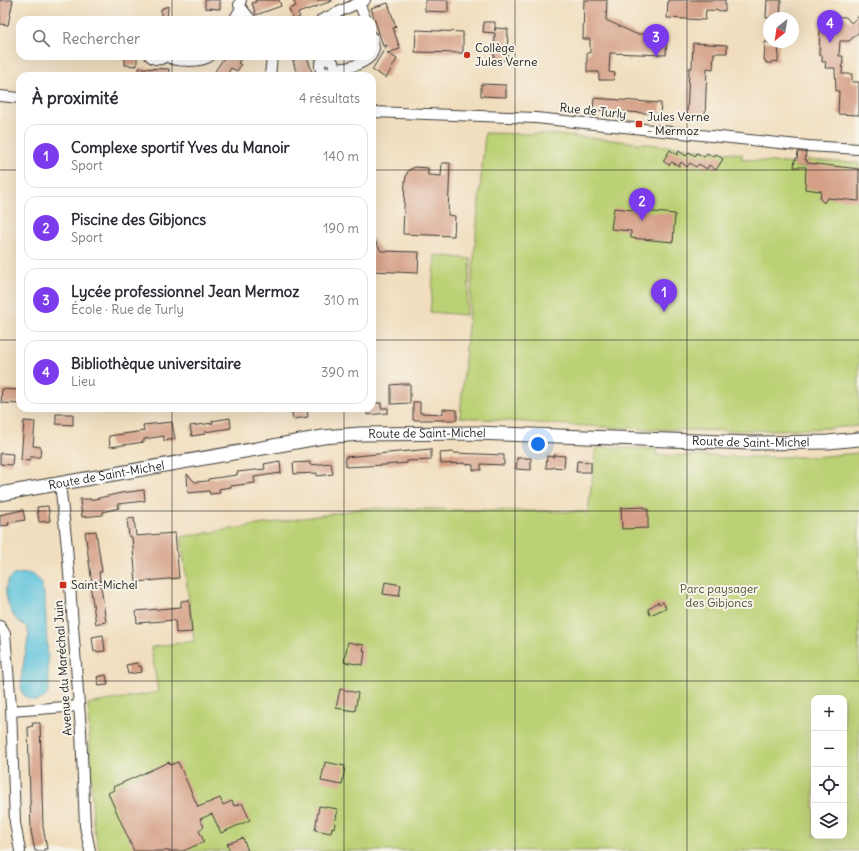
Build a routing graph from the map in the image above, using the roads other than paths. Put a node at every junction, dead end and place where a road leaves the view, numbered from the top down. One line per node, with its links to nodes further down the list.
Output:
1 (240, 2): 3 (street); 4 (street)
2 (362, 2): 5 (street); 6 (street)
3 (235, 16)
4 (249, 16)
5 (328, 16)
6 (365, 16)
7 (172, 60): 8 (street)
8 (195, 60)
9 (272, 60): 12 (street)
10 (364, 60): 11 (street)
11 (334, 67)
12 (270, 72)
13 (0, 96): 14 (street)
14 (16, 98)
15 (376, 112): 16 (street, Rue de Turly)
16 (859, 149)
17 (859, 439): 18 (street, Route de Saint-Michel)
18 (60, 483): 19 (street, Route de Saint-Michel); 21 (street, Avenue du Maréchal Juin)
19 (0, 494)
20 (0, 626): 22 (street)
21 (79, 706): 22 (street); 24 (street, Avenue du Maréchal Juin)
22 (11, 711): 23 (street)
23 (20, 851)
24 (90, 851)

